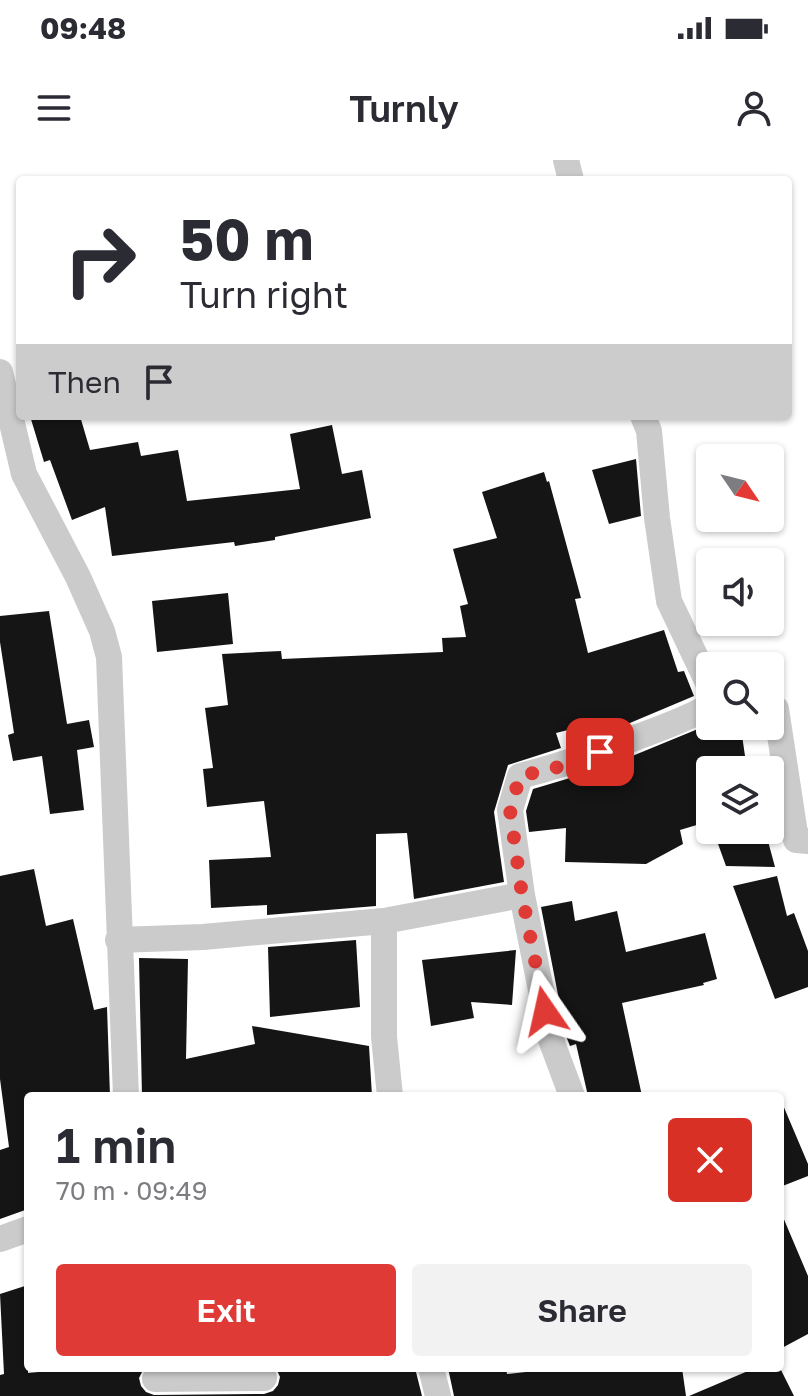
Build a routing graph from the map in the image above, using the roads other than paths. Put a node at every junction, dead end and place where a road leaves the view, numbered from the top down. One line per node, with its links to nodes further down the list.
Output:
1 (0, 372): 9 (street)
2 (645, 420): 3 (street)
3 (696, 658)
4 (696, 714): 7 (street)
5 (781, 740): 6 (street)
6 (808, 841)
7 (522, 895): 8 (street); 12 (street)
8 (384, 921): 9 (street); 11 (street)
9 (118, 940): 10 (street)
10 (126, 1092)
11 (390, 1092)
12 (570, 1092)
13 (24, 1230): 14 (street)
14 (0, 1239)
15 (432, 1372): 18 (street)
16 (264, 1378): 17 (street)
17 (155, 1381)
18 (438, 1396)

